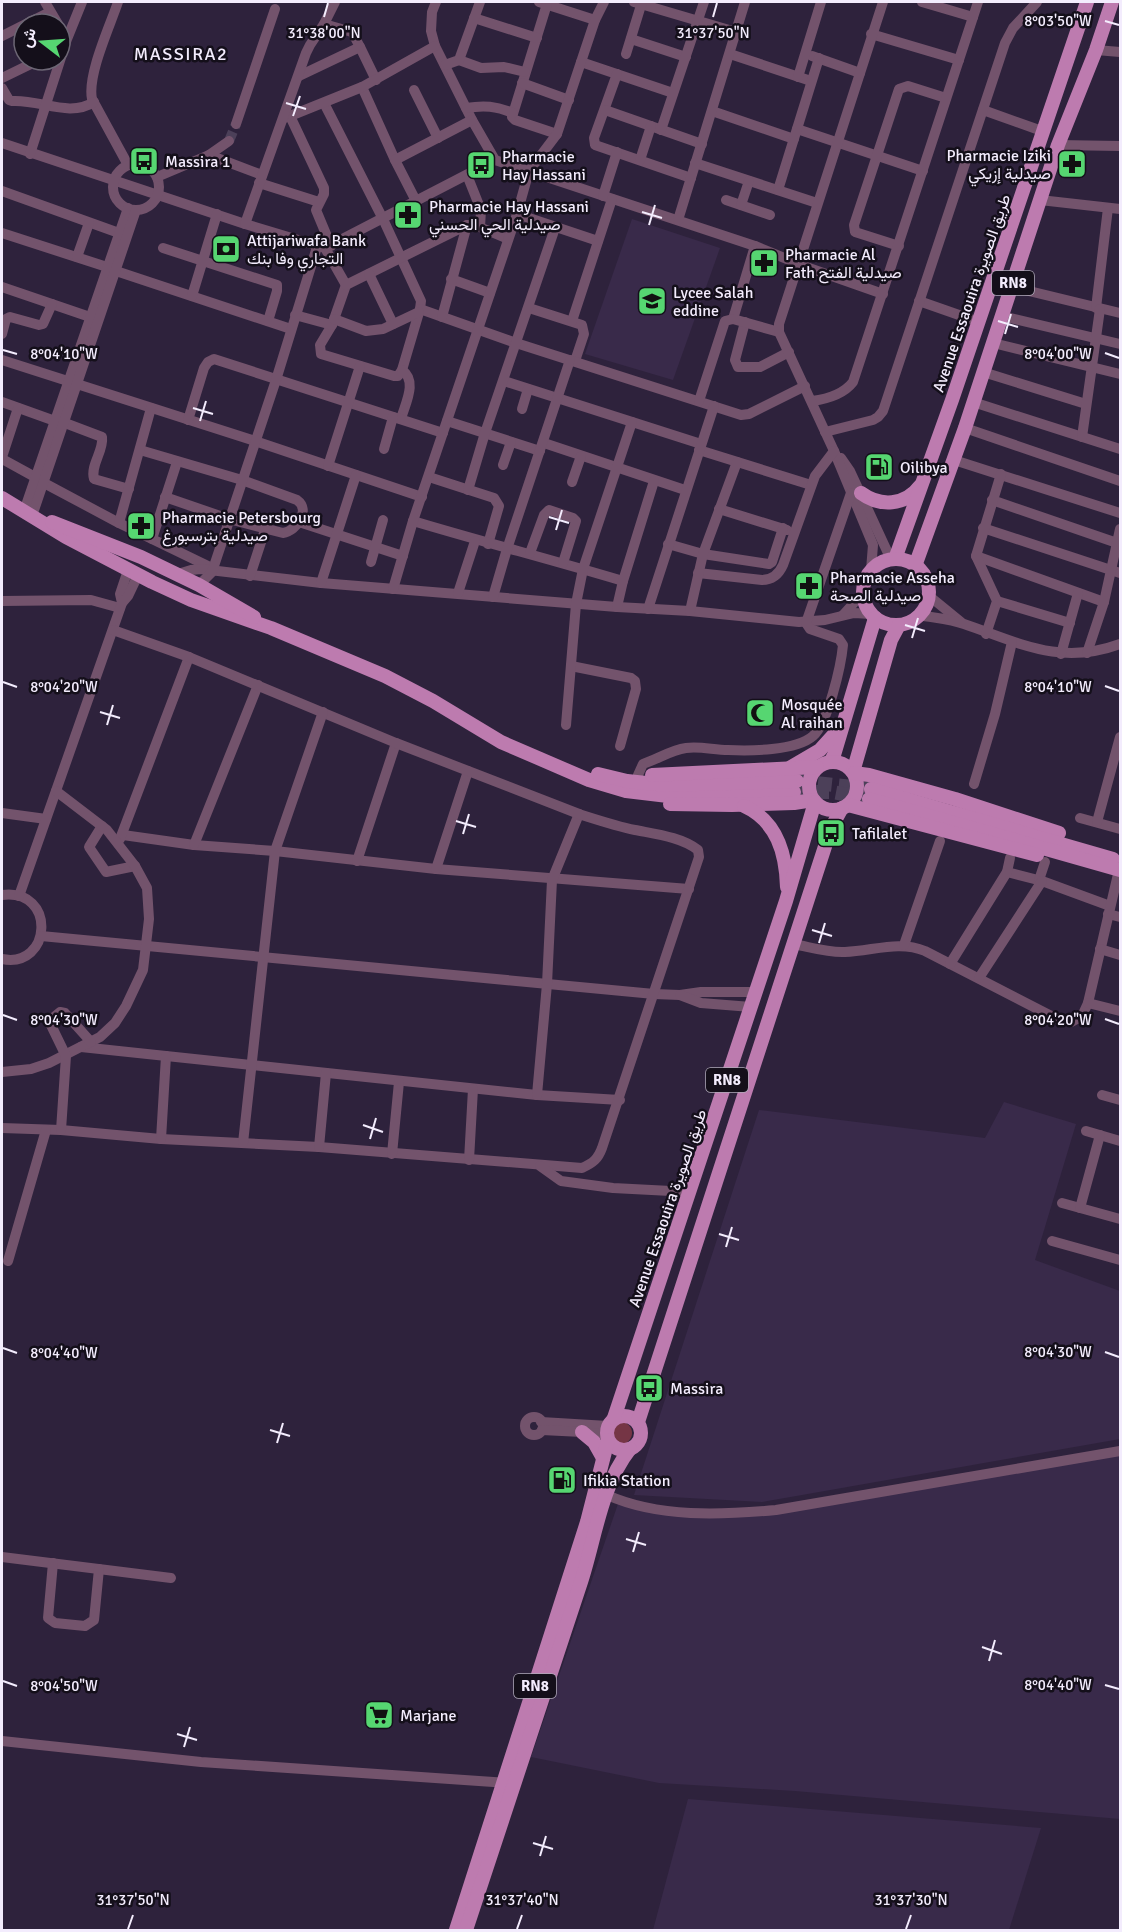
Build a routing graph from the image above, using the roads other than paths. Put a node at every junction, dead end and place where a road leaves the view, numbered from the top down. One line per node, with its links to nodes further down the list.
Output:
1 (45, 2): 20 (street)
2 (82, 2): 26 (street)
3 (118, 2): 59 (street)
4 (335, 2): 25 (street)
5 (436, 2): 31 (street)
6 (480, 2): 22 (street)
7 (541, 2): 23 (street); 29 (street)
8 (604, 2): 23 (street)
9 (639, 2): 24 (street); 30 (street)
10 (704, 2): 24 (street)
11 (746, 2): 27 (street)
12 (821, 2): 37 (street)
13 (880, 2): 28 (street)
14 (927, 2): 21 (street)
15 (978, 2): 21 (street)
16 (1037, 2): 65 (street)
17 (1087, 2): 71 (main road, Avenue Essaouira طريق الصويرة / RN8)
18 (1112, 2): 33 (main road, RN8)
19 (275, 9): 69 (street)
20 (50, 12)
21 (973, 17): 41 (street)
22 (474, 18): 29 (street); 40 (street)
23 (595, 20): 42 (street)
24 (698, 21): 27 (street); 38 (street)
25 (324, 24): 32 (street); 48 (street)
26 (72, 26)
27 (736, 32): 36 (street)
28 (871, 34): 41 (street); 46 (street)
29 (537, 38): 45 (street)
30 (631, 39): 35 (street); 38 (street)
31 (435, 46): 43 (street); 50 (street)
32 (360, 48): 48 (street); 50 (street)
33 (1096, 50): 34 (street); 79 (main road, RN8)
34 (1120, 52)
35 (626, 54)
36 (730, 54): 49 (street); 64 (street)
37 (806, 54): 39 (street); 49 (street)
38 (686, 57): 56 (street)
39 (819, 58): 46 (street); 51 (street)
40 (459, 60): 43 (street); 45 (street)
41 (959, 60): 57 (street)
42 (581, 62): 47 (street); 58 (street)
43 (444, 65): 62 (street)
44 (56, 72): 61 (street)
45 (525, 72): 52 (street)
46 (860, 73): 76 (street)
47 (617, 74): 56 (street); 63 (street)
48 (299, 76): 67 (street)
49 (798, 77): 51 (street)
50 (376, 80): 53 (street)
51 (812, 81): 73 (street)
52 (522, 84): 58 (street); 66 (street)
53 (362, 87): 60 (street); 85 (street)
54 (2, 88): 61 (street)
55 (414, 90): 74 (street)
56 (673, 93): 70 (street)
57 (946, 98): 84 (street); 91 (street)
58 (569, 100): 72 (street)
59 (94, 102): 61 (street); 89 (street)
60 (324, 103): 67 (street); 114 (street)
61 (46, 105): 82 (street)
62 (466, 108): 66 (street); 68 (street)
63 (606, 110): 70 (street); 81 (street)
64 (712, 111): 73 (street); 78 (street)
65 (983, 111): 71 (street); 142 (street)
66 (513, 112): 72 (street)
67 (287, 117): 95 (street); 105 (street)
68 (472, 120): 74 (street); 86 (street)
69 (236, 124)
70 (656, 128): 78 (street); 87 (street)
71 (1042, 131): 157 (main road, Avenue Essaouira طريق الصويرة / RN8)
72 (557, 134): 90 (street)
73 (795, 134): 76 (street); 98 (street)
74 (438, 138): 85 (street)
75 (229, 141): 83 (street)
76 (837, 142): 84 (street); 106 (street)
77 (2, 143): 82 (street)
78 (702, 144): 88 (street)
79 (1058, 145): 80 (street); 103 (main road, RN8)
80 (1120, 147)
81 (617, 152): 87 (street); 101 (street)
82 (30, 154): 96 (street)
83 (209, 154): 93 (street); 95 (street)
84 (877, 156): 91 (street); 126 (street)
85 (395, 160): 104 (street)
86 (495, 160): 90 (street); 92 (street)
87 (640, 160): 94 (street)
88 (695, 163): 94 (street); 97 (street)
89 (128, 165): 93 (street); 96 (street)
90 (529, 171): 101 (street); 112 (street)
91 (923, 171): 126 (street)
92 (467, 175): 104 (street); 119 (street)
93 (157, 177): 100 (street)
94 (691, 178): 115 (street)
95 (261, 179): 105 (street); 117 (street)
96 (114, 180): 100 (street); 109 (street)
97 (749, 181): 98 (street); 107 (street)
98 (778, 190): 106 (street)
99 (2, 191): 116 (street)
100 (158, 194): 109 (street); 111 (street)
101 (608, 197): 115 (street); 124 (street)
102 (726, 200): 107 (street)
103 (1040, 200): 108 (street); 137 (main road, RN8)
104 (416, 201): 114 (street)
105 (319, 202): 127 (street)
106 (817, 203): 132 (street)
107 (741, 205): 113 (street)
108 (1108, 208): 110 (street); 144 (street)
109 (132, 209): 122 (street); 133 (street)
110 (1120, 209)
111 (217, 214): 117 (street); 131 (street)
112 (517, 214): 120 (street); 123 (street)
113 (770, 215)
114 (383, 219): 127 (street); 130 (street)
115 (678, 220): 125 (street)
116 (89, 223): 122 (street); 129 (street)
117 (245, 224): 127 (street)
118 (467, 225): 119 (street); 130 (street); 135 (street)
119 (480, 227): 123 (street)
120 (555, 228): 124 (street); 145 (street)
121 (2, 233): 129 (street)
122 (119, 233): 133 (street)
123 (508, 239): 139 (street)
124 (598, 241): 154 (street)
125 (755, 246): 132 (street); 152 (street)
126 (898, 246): 140 (street)
127 (325, 247): 136 (street); 148 (street)
128 (163, 248): 131 (street)
129 (77, 257): 133 (street)
130 (401, 257): 134 (street); 146 (street)
131 (202, 261): 141 (street); 153 (street)
132 (798, 264): 140 (street); 161 (street)
133 (112, 269): 141 (street); 150 (street); 177 (street)
134 (369, 274): 136 (street); 158 (street)
135 (452, 279): 139 (street); 151 (street)
136 (346, 285): 155 (street)
137 (1012, 286): 144 (street); 149 (main road, RN8)
138 (2, 287): 143 (street)
139 (490, 293): 160 (street)
140 (883, 294): 182 (street)
141 (192, 296): 153 (street)
142 (919, 302): 157 (street); 197 (street)
143 (52, 304): 150 (street); 162 (street)
144 (1098, 308): 147 (street); 163 (street)
145 (529, 309): 154 (street); 164 (street)
146 (420, 311): 151 (street); 158 (street); 172 (street)
147 (1120, 313)
148 (296, 315): 155 (street); 159 (street)
149 (1002, 315): 163 (street); 165 (main road, RN8)
150 (90, 317): 177 (street)
151 (442, 317): 160 (street)
152 (734, 319): 156 (street); 181 (street)
153 (268, 321): 159 (street)
154 (572, 321): 169 (street)
155 (333, 322): 158 (street); 170 (street)
156 (745, 322): 161 (street); 167 (street)
157 (979, 322): 226 (main road, Avenue Essaouira طريق الصويرة / RN8)
158 (393, 324)
159 (291, 329): 175 (street)
160 (477, 329): 164 (street); 193 (street)
161 (779, 332): 167 (street)
162 (2, 334)
163 (1096, 338): 166 (street); 171 (street)
164 (516, 343): 169 (street); 176 (street)
165 (993, 344): 171 (street); 173 (main road, RN8)
166 (1120, 344)
167 (789, 352): 178 (street)
168 (2, 360): 177 (street)
169 (572, 361): 180 (street); 181 (street)
170 (360, 366): 172 (street); 184 (street)
171 (1092, 367): 174 (street); 186 (street)
172 (402, 370): 191 (street)
173 (983, 372): 185 (main road, RN8); 186 (street)
174 (1120, 374)
175 (276, 380): 184 (street); 192 (street); 201 (street)
176 (504, 381): 179 (street); 199 (street)
177 (73, 384): 189 (street); 194 (street)
178 (805, 386): 182 (street); 187 (street)
179 (528, 389): 180 (street); 190 (street)
180 (558, 398): 195 (street); 203 (street)
181 (699, 401): 187 (street)
182 (812, 401): 197 (street)
183 (2, 402): 188 (street)
184 (349, 402): 191 (street); 215 (street)
185 (974, 402): 196 (main road, RN8); 200 (street)
186 (1086, 404): 200 (street)
187 (714, 406): 204 (street)
188 (18, 408): 194 (street); 210 (street)
189 (151, 408): 192 (street); 207 (street)
190 (522, 409)
191 (397, 418): 198 (street); 205 (street)
192 (188, 420): 201 (street)
193 (447, 421): 198 (street); 199 (street)
194 (60, 422): 220 (street); 227 (street)
195 (632, 422): 204 (street); 216 (street)
196 (964, 428): 211 (main road, RN8); 223 (street)
197 (825, 432): 208 (street)
198 (443, 433): 219 (street)
199 (485, 433): 202 (street); 228 (street)
200 (1082, 437): 206 (street)
201 (255, 441): 215 (street); 221 (street)
202 (511, 442): 203 (street); 214 (street)
203 (542, 447): 209 (street); 254 (street)
204 (700, 447): 213 (street); 229 (street)
205 (384, 449)
206 (1120, 449)
207 (140, 450): 212 (street); 227 (street)
208 (834, 451): 225 (street); 230 (street)
209 (581, 456): 216 (street); 224 (street)
210 (2, 458): 220 (street)
211 (954, 460): 217 (street); 263 (main road, RN8)
212 (177, 462): 221 (street); 231 (street)
213 (737, 462): 225 (street); 235 (street)
214 (503, 465)
215 (328, 466): 218 (street)
216 (616, 468): 222 (street); 264 (street)
217 (1001, 474): 233 (street); 237 (street)
218 (356, 475): 232 (street); 247 (street)
219 (429, 477): 228 (street); 232 (street)
220 (40, 480): 236 (street); 242 (street)
221 (242, 480): 238 (street); 241 (street)
222 (654, 481): 229 (street); 272 (street)
223 (1120, 481)
224 (572, 482)
225 (811, 485): 246 (street)
226 (921, 485): 230 (main road); 260 (main road, Avenue Essaouira طريق الصويرة / RN8)
227 (129, 489): 242 (street)
228 (468, 490): 250 (street)
229 (685, 490): 251 (street)
230 (856, 493): 260 (street); 266 (street); 295 (street)
231 (165, 497): 238 (street); 248 (street)
232 (422, 497): 240 (street)
233 (992, 500): 243 (street); 252 (street)
234 (5, 502): 236 (main road)
235 (718, 509): 246 (street); 257 (street)
236 (28, 513): 256 (main road); 267 (main road)
237 (1120, 513)
238 (229, 519): 245 (street); 265 (street)
239 (384, 520): 253 (street)
240 (413, 521): 249 (street); 258 (street)
241 (299, 522): 245 (street); 247 (street)
242 (118, 524): 248 (street)
243 (983, 528): 259 (street); 268 (street)
244 (1120, 529): 252 (street)
245 (266, 530): 271 (street)
246 (788, 530): 257 (street); 269 (street)
247 (337, 534): 253 (street); 273 (street)
248 (152, 540): 265 (street)
249 (475, 541): 250 (street); 277 (street)
250 (488, 544): 254 (street)
251 (668, 544): 257 (street); 290 (street)
252 (1118, 544): 268 (street)
253 (375, 546): 258 (street); 261 (street)
254 (507, 549): 255 (street); 281 (street)
255 (530, 553): 262 (street); 262 (street)
256 (135, 554): 267 (main road); 270 (main road)
257 (703, 554): 269 (street)
258 (403, 556): 275 (street)
259 (976, 556): 279 (street); 285 (street)
260 (894, 559): 263 (main road); 266 (main road)
261 (371, 562)
262 (563, 563): 264 (street)
263 (915, 566): 280 (main road)
264 (583, 569): 272 (street); 287 (street)
265 (212, 570): 270 (street); 271 (street); 274 (street)
266 (871, 570): 278 (main road)
267 (130, 571): 276 (street); 283 (main road); 288 (street)
268 (1116, 572): 286 (street)
269 (698, 573): 291 (street)
270 (178, 574): 274 (main road)
271 (250, 576): 273 (street)
272 (623, 581): 289 (street)
273 (321, 584): 275 (street)
274 (199, 585): 283 (main road); 299 (main road)
275 (393, 590): 277 (street)
276 (121, 591): 282 (street); 288 (street)
277 (458, 593): 281 (street)
278 (863, 593): 292 (street); 294 (main road)
279 (1078, 593): 286 (street); 296 (street)
280 (928, 595): 293 (main road); 297 (street)
281 (493, 597): 287 (street)
282 (91, 600): 284 (street); 288 (street)
283 (192, 600): 299 (main road)
284 (2, 601)
285 (997, 601): 296 (street); 301 (street)
286 (1104, 602): 304 (street)
287 (576, 604): 289 (street); 307 (street)
288 (121, 606): 300 (street)
289 (617, 607): 290 (street)
290 (648, 609): 291 (street)
291 (690, 611): 295 (street)
292 (843, 615): 294 (street); 295 (street)
293 (919, 615): 297 (street); 298 (main road)
294 (873, 616): 298 (main road); 310 (main road)
295 (807, 621): 320 (street)
296 (1070, 622): 305 (street)
297 (964, 624): 301 (street)
298 (899, 625): 319 (main road)
299 (271, 628): 321 (main road)
300 (113, 630): 306 (street); 324 (street)
301 (986, 634): 302 (street)
302 (1012, 642): 305 (street); 322 (street)
303 (1120, 644): 304 (street)
304 (1087, 653): 305 (street)
305 (1061, 654)
306 (189, 657): 308 (street); 336 (street)
307 (571, 666): 311 (street); 314 (street)
308 (258, 685): 309 (street); 338 (street)
309 (323, 712): 313 (street); 339 (street)
310 (845, 720): 315 (main road); 317 (main road)
311 (566, 725)
312 (1120, 737): 333 (street)
313 (396, 742): 318 (street); 342 (street)
314 (620, 746)
315 (831, 761): 316 (main road); 319 (main road)
316 (817, 767): 317 (main road); 326 (main road)
317 (786, 770): 320 (main road)
318 (468, 771): 330 (street); 346 (street)
319 (854, 772): 328 (main road); 340 (main road)
320 (638, 775): 321 (main road)
321 (613, 782): 323 (main road); 327 (main road)
322 (974, 784)
323 (796, 786)
324 (56, 791): 332 (street); 334 (street)
325 (870, 794): 340 (main road)
326 (814, 801): 327 (main road); 328 (main road); 353 (main road, Avenue Essaouira طريق الصويرة / RN8)
327 (742, 805): 353 (main road)
328 (845, 807): 340 (main road); 357 (main road, RN8)
329 (2, 813): 332 (street)
330 (579, 814): 348 (street); 350 (street)
331 (1080, 818): 333 (street)
332 (46, 819): 352 (street)
333 (1097, 822): 335 (street)
334 (102, 826): 336 (street); 344 (street)
335 (1120, 829)
336 (120, 838): 338 (street); 344 (street)
337 (940, 841): 358 (street)
338 (194, 845): 339 (street)
339 (275, 851): 342 (street); 362 (street)
340 (1088, 856): 345 (main road)
341 (1010, 858): 347 (street)
342 (357, 861): 346 (street)
343 (1045, 862): 349 (street)
344 (135, 866): 359 (street)
345 (1120, 867): 354 (street)
346 (436, 869): 348 (street)
347 (1007, 872): 349 (street); 364 (street)
348 (552, 879): 350 (street); 366 (street)
349 (1041, 880): 354 (street); 365 (street)
350 (689, 889): 368 (street)
351 (2, 895): 352 (street)
352 (19, 896): 356 (street)
353 (786, 901): 367 (main road, Avenue Essaouira طريق الصويرة / RN8)
354 (1109, 910): 355 (street); 360 (street)
355 (1120, 917)
356 (41, 936): 359 (street); 363 (street)
357 (793, 944): 358 (street); 404 (main road, RN8)
358 (904, 945): 364 (street)
359 (145, 947): 362 (street); 373 (street)
360 (1100, 949): 361 (street); 370 (street)
361 (1120, 955)
362 (262, 957): 366 (street); 376 (street)
363 (2, 959)
364 (950, 964): 365 (street)
365 (979, 978): 370 (street)
366 (547, 984): 368 (street); 381 (street)
367 (756, 992): 369 (street); 371 (main road, Avenue Essaouira طريق الصويرة / RN8)
368 (654, 994): 369 (street); 383 (street)
369 (680, 995): 371 (street)
370 (1088, 1003): 372 (street)
371 (751, 1007): 397 (main road, Avenue Essaouira طريق الصويرة / RN8)
372 (1120, 1011)
373 (86, 1045): 374 (street); 374 (street); 375 (street)
374 (66, 1056): 377 (street); 387 (street)
375 (166, 1056): 376 (street); 390 (street)
376 (251, 1064): 378 (street); 392 (street)
377 (2, 1072)
378 (326, 1073): 379 (street); 393 (street)
379 (399, 1082): 380 (street); 394 (street)
380 (473, 1089): 381 (street); 395 (street)
381 (537, 1095): 383 (street)
382 (1102, 1095): 384 (street)
383 (620, 1100): 396 (street)
384 (1120, 1100)
385 (2, 1128): 386 (street)
386 (46, 1130): 387 (street); 403 (street)
387 (61, 1130): 390 (street)
388 (1086, 1131): 389 (street)
389 (1100, 1135): 391 (street); 399 (street)
390 (161, 1139): 392 (street)
391 (1120, 1141)
392 (243, 1143): 393 (street)
393 (319, 1147): 394 (street)
394 (392, 1154): 395 (street)
395 (469, 1160): 396 (street)
396 (540, 1166): 397 (street)
397 (690, 1192): 405 (main road, Avenue Essaouira طريق الصويرة / RN8)
398 (1062, 1203): 399 (street)
399 (1080, 1208): 400 (street)
400 (1120, 1219)
401 (1052, 1241): 402 (street)
402 (1120, 1260)
403 (8, 1261)
404 (638, 1422): 405 (main road); 407 (main road, RN8)
405 (609, 1430): 406 (street); 406 (street); 407 (main road); 409 (main road, Avenue Essaouira طريق الصويرة / RN8)
406 (582, 1431): 409 (main road)
407 (630, 1449): 410 (main road, Avenue Essaouira طريق الصويرة / RN8)
408 (1120, 1451): 410 (street)
409 (603, 1458): 416 (main road, Avenue Essaouira طريق الصويرة / RN8)
410 (607, 1495): 416 (main road, Avenue Essaouira طريق الصويرة / RN8)
411 (2, 1557): 412 (street)
412 (53, 1563): 413 (street); 413 (street)
413 (99, 1569): 414 (street)
414 (171, 1578)
415 (2, 1741): 416 (street)
416 (509, 1784): 417 (main road, Avenue Essaouira طريق الصويرة / RN8); 418 (main road, Avenue Essaouira طريق الصويرة / RN8)
417 (456, 1930)
418 (466, 1930)

